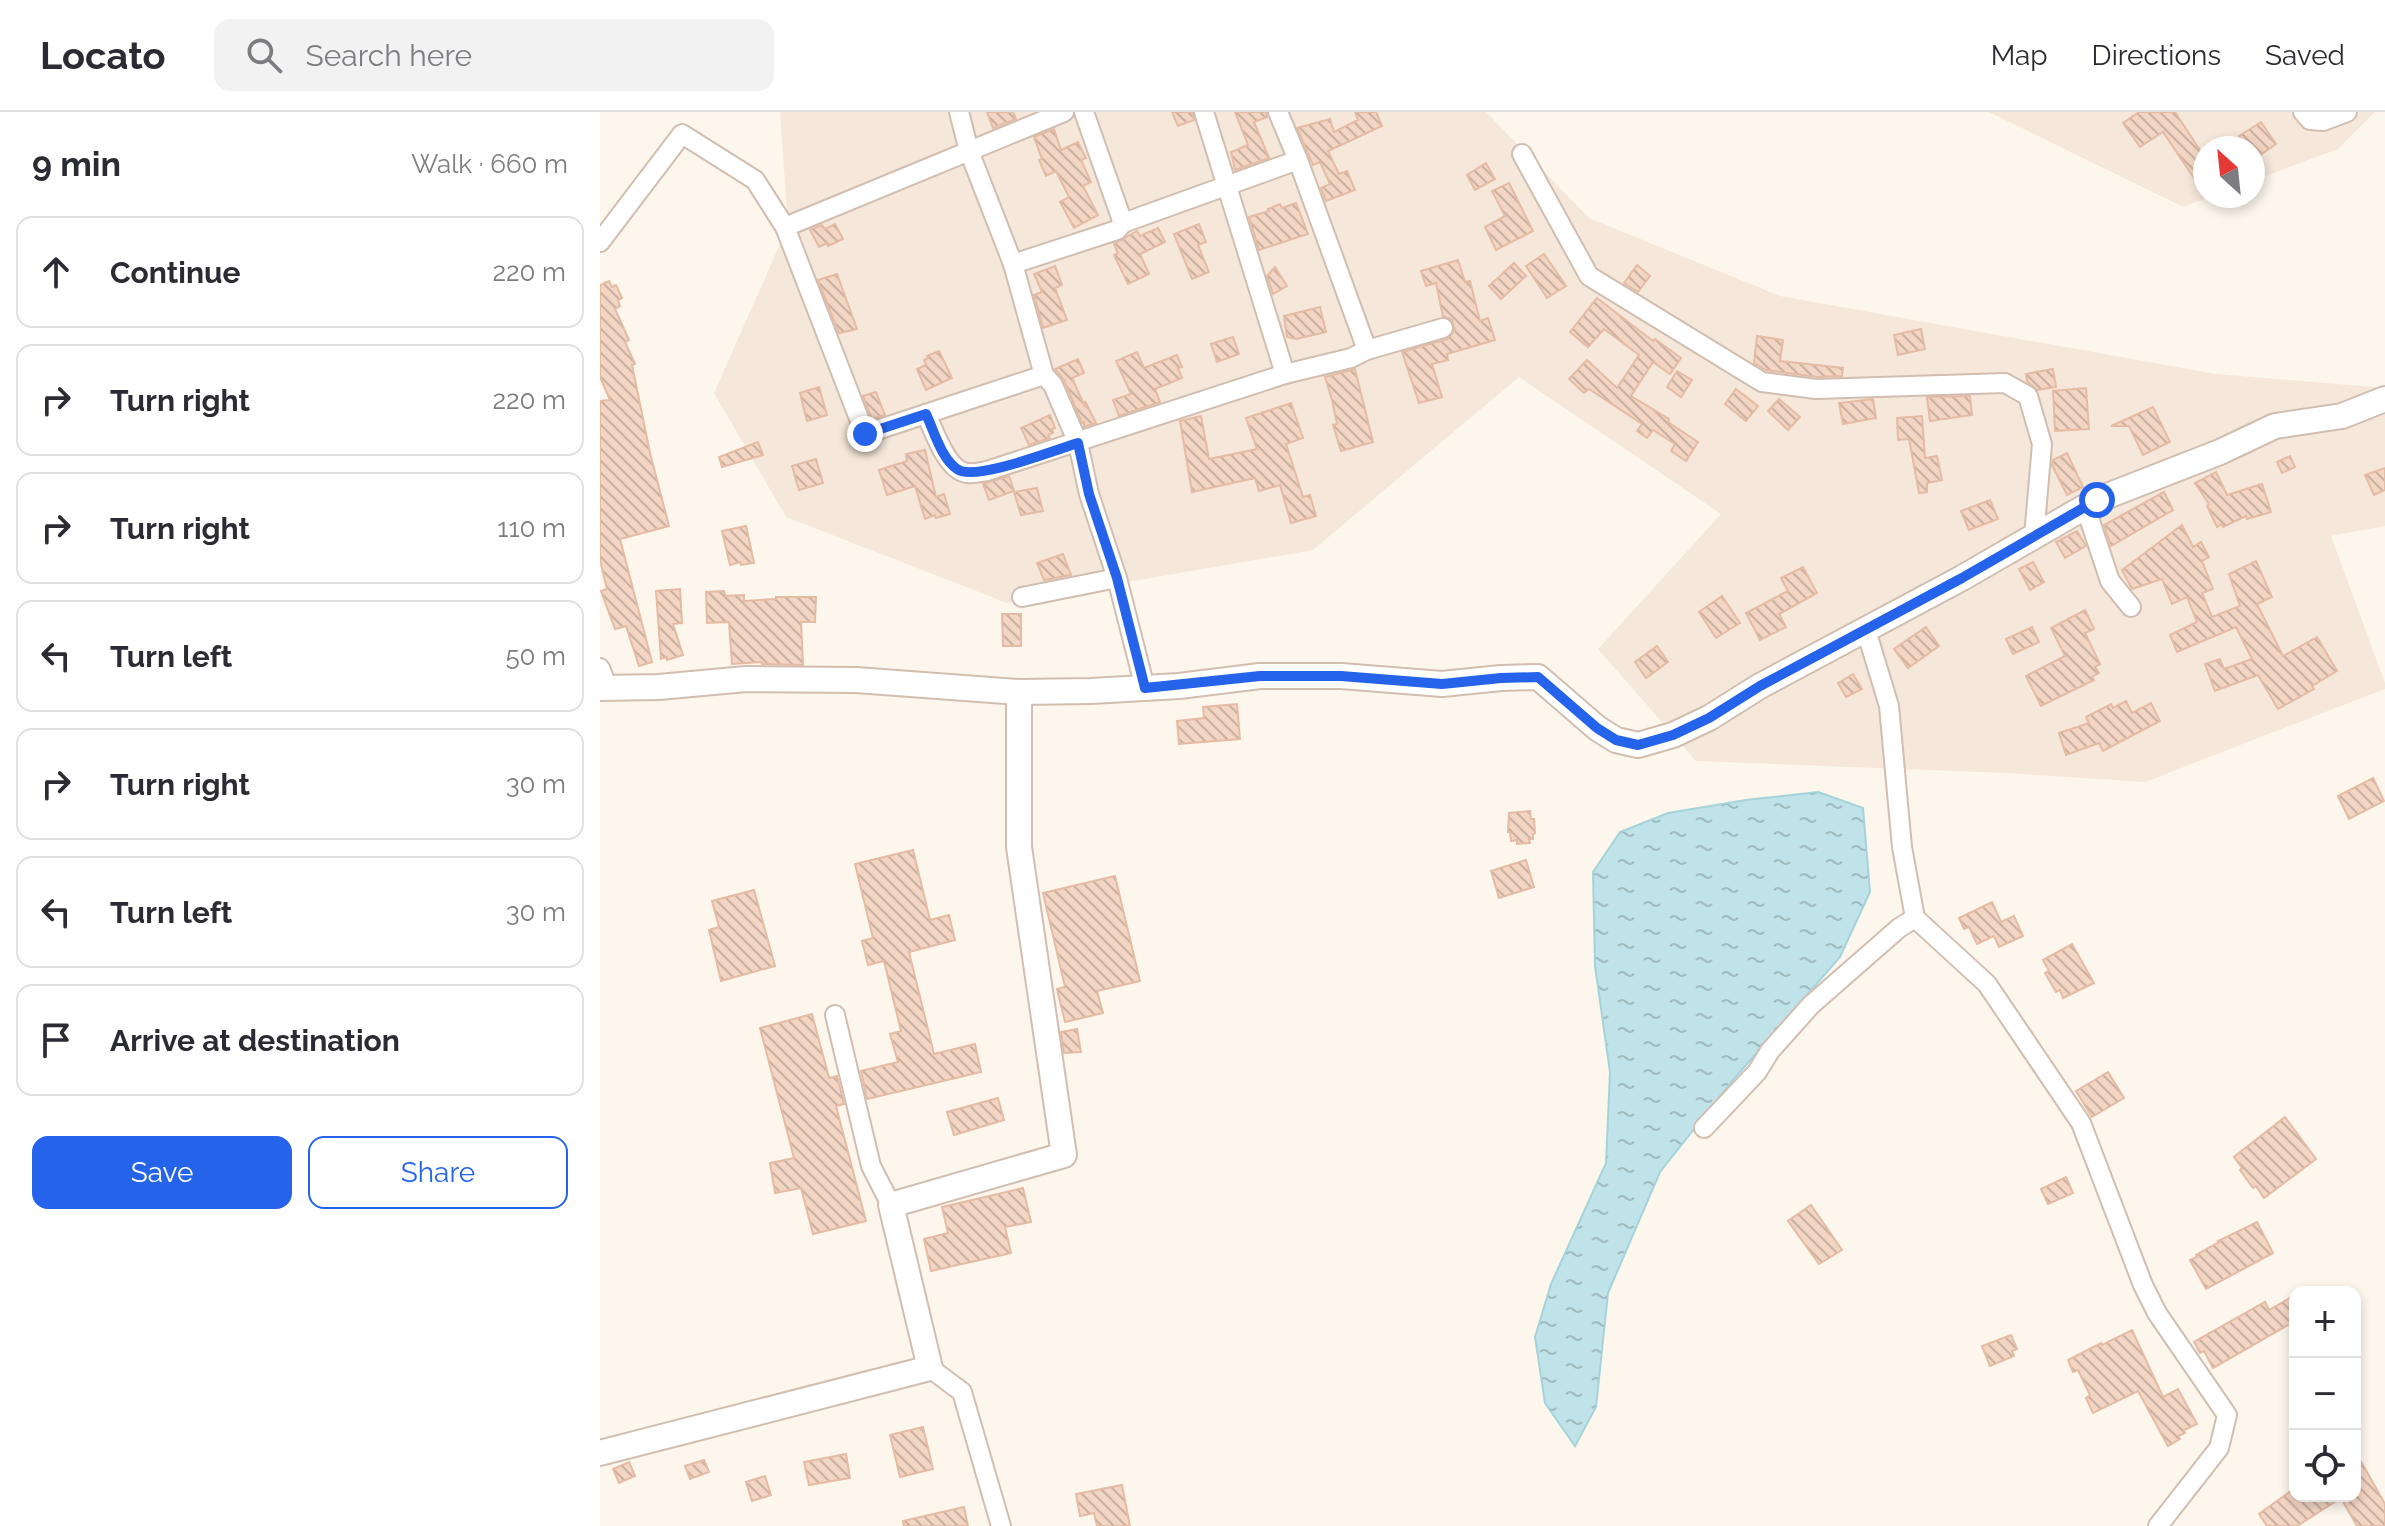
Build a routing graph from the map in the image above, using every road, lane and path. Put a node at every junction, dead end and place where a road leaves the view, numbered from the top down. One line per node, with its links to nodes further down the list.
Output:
1 (959, 112): 8 (street)
2 (1064, 112): 8 (street)
3 (1084, 112): 12 (street)
4 (1204, 112): 11 (street)
5 (1278, 112): 10 (street)
6 (2303, 112): 7 (street)
7 (2347, 112)
8 (969, 151): 13 (street); 15 (street)
9 (1522, 154): 24 (street)
10 (1298, 160): 11 (street); 17 (street)
11 (1227, 185): 12 (street); 18 (street)
12 (1123, 223): 15 (street)
13 (785, 227): 14 (street); 21 (street)
14 (600, 242)
15 (1013, 264): 19 (street)
16 (1443, 328): 17 (street)
17 (1367, 350): 18 (street)
18 (1285, 374): 22 (street)
19 (1044, 375): 21 (street); 22 (street)
20 (2385, 399): 23 (street)
21 (926, 414): 22 (street)
22 (1078, 443): 25 (street)
23 (2085, 506): 24 (street); 27 (street)
24 (2034, 537): 28 (street)
25 (1117, 578): 26 (street); 30 (street)
26 (1022, 597)
27 (2131, 607)
28 (1866, 630): 30 (street); 32 (street)
29 (603, 681): 31 (street)
30 (1145, 688): 31 (street)
31 (1019, 692): 35 (street)
32 (1915, 918): 34 (street); 39 (street)
33 (835, 1015): 35 (street)
34 (1704, 1128)
35 (891, 1205): 36 (street)
36 (930, 1368): 37 (street); 38 (street)
37 (600, 1453)
38 (1001, 1526)
39 (2158, 1526)

